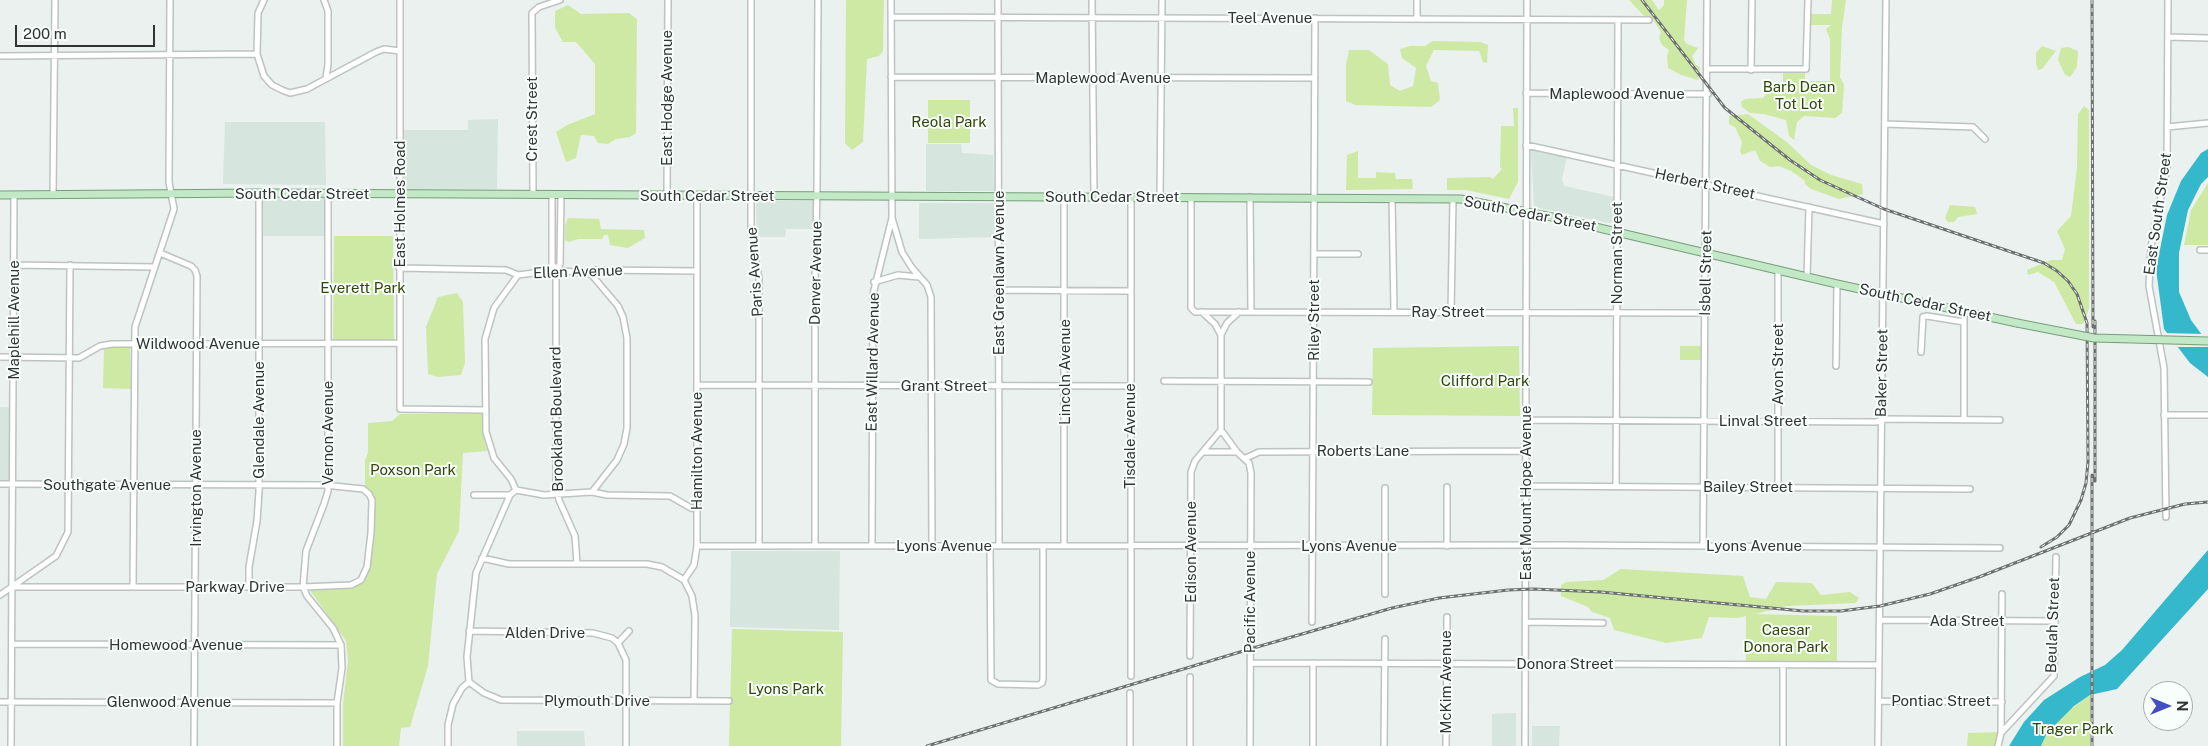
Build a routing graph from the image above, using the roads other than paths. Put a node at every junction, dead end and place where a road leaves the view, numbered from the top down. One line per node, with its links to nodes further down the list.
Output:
1 (55, 0): 36 (street)
2 (170, 0): 33 (street)
3 (264, 0): 34 (street)
4 (324, 0): 41 (street)
5 (400, 0): 32 (street, East Holmes Road)
6 (560, 0): 63 (street, Crest Street)
7 (668, 0): 65 (street, East Hodge Avenue)
8 (751, 0): 67 (street, Paris Avenue)
9 (818, 0): 68 (street, Denver Avenue)
10 (891, 0): 21 (street, East Willard Avenue)
11 (998, 0): 22 (street, East Greenlawn Avenue)
12 (1092, 0): 23 (street)
13 (1162, 0): 24 (street)
14 (1417, 0): 26 (street)
15 (1527, 0): 27 (street, East Mount Hope Avenue)
16 (1707, 0): 37 (street, Isbell Street)
17 (1752, 0): 38 (street)
18 (1808, 0): 38 (street)
19 (1886, 0): 49 (street, Baker Street)
20 (2168, 0): 30 (street, East South Street)
21 (891, 17): 22 (street, Teel Avenue); 39 (street, East Willard Avenue)
22 (998, 17): 23 (street, Teel Avenue); 40 (street, East Greenlawn Avenue)
23 (1092, 18): 24 (street, Teel Avenue); 42 (street)
24 (1162, 18): 25 (street, Teel Avenue); 43 (street)
25 (1315, 18): 26 (street, Teel Avenue); 44 (street, Riley Street)
26 (1417, 19): 27 (street, Teel Avenue)
27 (1526, 19): 28 (street, Teel Avenue); 45 (street, East Mount Hope Avenue)
28 (1618, 20): 29 (street, Teel Avenue); 46 (street, Norman Street)
29 (1649, 20)
30 (2168, 37): 31 (street); 50 (street, East South Street)
31 (2208, 38)
32 (400, 50): 41 (street); 61 (street, East Holmes Road)
33 (170, 54): 34 (street); 36 (street); 60 (street)
34 (257, 54): 41 (street)
35 (0, 56): 36 (street)
36 (55, 56): 56 (street)
37 (1707, 70): 38 (street); 47 (street, Isbell Street)
38 (1752, 70)
39 (891, 77): 40 (street, Maplewood Avenue); 69 (street, East Willard Avenue)
40 (998, 77): 42 (street, Maplewood Avenue); 70 (street, East Greenlawn Avenue)
41 (326, 78)
42 (1093, 78): 43 (street, Maplewood Avenue); 72 (street)
43 (1161, 78): 44 (street, Maplewood Avenue); 74 (street)
44 (1315, 78): 77 (street, Riley Street)
45 (1526, 93): 46 (street, Maplewood Avenue); 52 (street, East Mount Hope Avenue)
46 (1617, 94): 47 (street, Maplewood Avenue); 53 (street, Norman Street)
47 (1708, 94): 54 (street, Isbell Street)
48 (2208, 123): 50 (street)
49 (1885, 124): 51 (street); 83 (street, Baker Street)
50 (2167, 127): 144 (street, East South Street)
51 (1985, 139)
52 (1526, 145): 53 (street, Herbert Street); 81 (street, East Mount Hope Avenue)
53 (1617, 164): 54 (street, Herbert Street); 84 (street, Norman Street)
54 (1707, 184): 80 (street, Herbert Street); 88 (street, Isbell Street)
55 (259, 193): 57 (main road, South Cedar Street); 60 (main road, South Cedar Street); 124 (street, Glendale Avenue)
56 (53, 194): 59 (main road, South Cedar Street); 60 (main road, South Cedar Street)
57 (328, 194): 61 (main road, South Cedar Street); 125 (street, Vernon Avenue)
58 (0, 195): 59 (main road, South Cedar Street)
59 (14, 195): 91 (street, Maplehill Avenue)
60 (173, 195): 87 (street)
61 (400, 195): 63 (main road, South Cedar Street); 94 (street, East Holmes Road)
62 (561, 195): 64 (main road, South Cedar Street); 65 (main road, South Cedar Street); 95 (street, Brookland Boulevard)
63 (533, 196): 64 (main road, South Cedar Street)
64 (552, 196): 95 (street, Brookland Boulevard)
65 (667, 196): 66 (main road, South Cedar Street)
66 (697, 196): 67 (main road, South Cedar Street); 97 (street, Hamilton Avenue)
67 (751, 196): 68 (main road, South Cedar Street); 136 (street, Paris Avenue)
68 (817, 196): 69 (main road, South Cedar Street); 137 (street, Denver Avenue)
69 (892, 196): 70 (main road, South Cedar Street); 82 (street, East Willard Avenue)
70 (999, 197): 71 (main road, South Cedar Street); 104 (street, East Greenlawn Avenue)
71 (1064, 197): 72 (main road, South Cedar Street); 105 (street, Lincoln Avenue)
72 (1094, 197): 73 (main road, South Cedar Street)
73 (1131, 197): 74 (main road, South Cedar Street); 106 (street, Tisdale Avenue)
74 (1160, 197): 75 (main road, South Cedar Street)
75 (1191, 197): 76 (main road, South Cedar Street); 109 (street, Ray Street)
76 (1250, 198): 77 (main road, South Cedar Street); 111 (street)
77 (1315, 198): 78 (main road, South Cedar Street); 89 (street, Riley Street)
78 (1392, 198): 79 (main road, South Cedar Street); 113 (street)
79 (1453, 199): 81 (main road, South Cedar Street); 114 (street)
80 (1809, 207): 83 (street, Herbert Street); 101 (street)
81 (1527, 212): 84 (main road, South Cedar Street); 115 (street, East Mount Hope Avenue)
82 (892, 218): 100 (street); 102 (street, East Willard Avenue)
83 (1884, 224): 107 (street, Baker Street)
84 (1616, 231): 88 (main road, South Cedar Street); 116 (street, Norman Street)
85 (2200, 250): 86 (street)
86 (2208, 250)
87 (160, 253): 93 (street); 123 (street, Irvington Avenue)
88 (1706, 253): 96 (main road, South Cedar Street); 117 (street, Isbell Street)
89 (1314, 254): 90 (street); 112 (street, Riley Street)
90 (1358, 254)
91 (14, 265): 92 (street); 128 (street, Maplehill Avenue)
92 (70, 265): 93 (street); 129 (street)
93 (155, 267): 122 (street)
94 (400, 268): 99 (street, Ellen Avenue); 121 (street, East Holmes Road)
95 (556, 270): 98 (street, Ellen Avenue); 99 (street, Ellen Avenue); 179 (street, Brookland Boulevard)
96 (1778, 270): 101 (main road, South Cedar Street); 152 (street, Avon Street)
97 (697, 271): 98 (street, Ellen Avenue); 135 (street, Hamilton Avenue)
98 (591, 274): 176 (street)
99 (518, 275): 143 (street)
100 (919, 277): 102 (street); 139 (street)
101 (1808, 277): 103 (main road, South Cedar Street)
102 (874, 282): 138 (street, East Willard Avenue)
103 (1837, 284): 107 (main road, South Cedar Street); 130 (street)
104 (999, 290): 105 (street); 140 (street, East Greenlawn Avenue)
105 (1064, 290): 106 (street); 142 (street, Lincoln Avenue)
106 (1130, 291): 141 (street, Tisdale Avenue)
107 (1883, 294): 108 (main road, South Cedar Street); 151 (street, Baker Street)
108 (1964, 311): 118 (street); 120 (main road, South Cedar Street, bridge)
109 (1201, 312): 110 (street, Ray Street); 119 (street)
110 (1239, 312): 111 (street, Ray Street); 119 (street)
111 (1251, 312): 112 (street, Ray Street)
112 (1314, 312): 113 (street, Ray Street); 133 (street, Riley Street)
113 (1394, 312): 114 (street, Ray Street)
114 (1451, 312): 115 (street, Ray Street)
115 (1527, 312): 116 (street, Ray Street); 146 (street, East Mount Hope Avenue)
116 (1617, 312): 117 (street, Ray Street); 147 (street, Norman Street)
117 (1704, 313): 150 (street, Isbell Street)
118 (1964, 322): 126 (street); 148 (street)
119 (1221, 335): 132 (street)
120 (2208, 341)
121 (400, 343): 125 (street, Wildwood Avenue); 143 (street, East Holmes Road)
122 (134, 344): 123 (street, Wildwood Avenue); 129 (street, Wildwood Avenue); 163 (street)
123 (196, 344): 124 (street, Wildwood Avenue); 161 (street, Irvington Avenue)
124 (259, 344): 125 (street, Wildwood Avenue); 164 (street, Glendale Avenue)
125 (328, 344): 165 (street, Vernon Avenue)
126 (1921, 352)
127 (0, 357): 128 (street, Wildwood Avenue)
128 (13, 357): 129 (street, Wildwood Avenue); 160 (street, Maplehill Avenue)
129 (70, 358): 162 (street)
130 (1836, 366)
131 (1164, 381): 132 (street)
132 (1221, 381): 133 (street); 153 (street)
133 (1314, 381): 134 (street); 154 (street, Riley Street)
134 (1370, 382)
135 (698, 385): 136 (street, Grant Street); 180 (street, Hamilton Avenue)
136 (758, 386): 137 (street, Grant Street); 182 (street, Paris Avenue)
137 (815, 386): 138 (street, Grant Street); 183 (street, Denver Avenue)
138 (872, 386): 139 (street, Grant Street); 186 (street, East Willard Avenue)
139 (932, 386): 140 (street, Grant Street); 187 (street)
140 (999, 386): 142 (street, Grant Street); 189 (street, East Greenlawn Avenue)
141 (1130, 386): 142 (street, Grant Street); 192 (street, Tisdale Avenue)
142 (1065, 387): 191 (street, Lincoln Avenue)
143 (486, 410): 175 (street)
144 (2164, 415): 145 (street); 181 (street, East South Street)
145 (2208, 415)
146 (1526, 420): 147 (street, Linval Street); 155 (street, East Mount Hope Avenue)
147 (1616, 420): 150 (street, Linval Street); 167 (street, Norman Street)
148 (1964, 420): 149 (street, Linval Street); 151 (street, Linval Street)
149 (2000, 420)
150 (1704, 421): 152 (street, Linval Street); 169 (street, Isbell Street)
151 (1881, 421): 152 (street, Linval Street); 172 (street, Baker Street)
152 (1778, 422): 171 (street, Avon Street)
153 (1221, 430): 156 (street, Edison Avenue); 157 (street)
154 (1313, 451): 155 (street, Roberts Lane); 158 (street, Roberts Lane); 195 (street, Riley Street)
155 (1526, 451): 166 (street, East Mount Hope Avenue)
156 (1204, 452): 157 (street); 193 (street, Edison Avenue)
157 (1237, 452): 158 (street)
158 (1246, 458): 194 (street, Pacific Avenue)
159 (0, 484): 160 (street, Southgate Avenue)
160 (13, 484): 162 (street, Southgate Avenue); 205 (street, Maplehill Avenue)
161 (196, 484): 163 (street, Southgate Avenue); 164 (street, Southgate Avenue); 207 (street, Irvington Avenue)
162 (70, 485): 163 (street, Southgate Avenue); 205 (street)
163 (134, 485): 206 (street)
164 (259, 485): 165 (street, Southgate Avenue); 208 (street, Glendale Avenue)
165 (328, 486): 174 (street, Southgate Avenue); 209 (street, Vernon Avenue)
166 (1526, 486): 167 (street, Bailey Street); 184 (street, East Mount Hope Avenue)
167 (1616, 486): 169 (street, Bailey Street)
168 (1447, 487): 197 (street)
169 (1704, 487): 171 (street, Bailey Street); 198 (street, Isbell Street)
170 (1385, 488): 196 (street)
171 (1778, 488): 172 (street, Bailey Street)
172 (1880, 488): 173 (street, Bailey Street); 199 (street, Baker Street)
173 (1970, 488)
174 (363, 489): 209 (street, Parkway Drive)
175 (516, 490): 178 (street); 179 (street)
176 (592, 492): 179 (street); 180 (street)
177 (474, 495): 178 (street)
178 (510, 495): 202 (street)
179 (558, 495): 203 (street, Brookland Boulevard)
180 (696, 509): 185 (street, Hamilton Avenue)
181 (2166, 517)
182 (759, 545): 183 (street, Lyons Avenue); 185 (street, Lyons Avenue)
183 (815, 545): 186 (street, Lyons Avenue)
184 (1526, 545): 197 (street, Lyons Avenue); 198 (street, Lyons Avenue); 218 (street, East Mount Hope Avenue)
185 (697, 546): 204 (street, Hamilton Avenue)
186 (872, 546): 187 (street, Lyons Avenue)
187 (932, 546): 188 (street, Lyons Avenue)
188 (990, 546): 189 (street, Lyons Avenue); 190 (street)
189 (999, 546): 190 (street, Lyons Avenue)
190 (1043, 546): 191 (street, Lyons Avenue)
191 (1064, 546): 192 (street, Lyons Avenue)
192 (1131, 546): 193 (street, Lyons Avenue); 235 (street, Tisdale Avenue)
193 (1191, 546): 194 (street, Lyons Avenue); 227 (street, Edison Avenue)
194 (1250, 546): 195 (street, Lyons Avenue); 228 (street, Pacific Avenue)
195 (1313, 546): 196 (street, Lyons Avenue); 217 (street, Riley Street)
196 (1385, 546): 197 (street, Lyons Avenue); 210 (street)
197 (1446, 546)
198 (1703, 546): 199 (street, Lyons Avenue)
199 (1880, 547): 200 (street, Lyons Avenue); 214 (street, Baker Street)
200 (2000, 548)
201 (2056, 557): 216 (street, Beulah Street)
202 (482, 558): 203 (street); 220 (street)
203 (577, 564): 204 (street)
204 (684, 580): 240 (street)
205 (12, 587): 206 (street, Parkway Drive); 212 (street); 224 (street, Maplehill Avenue)
206 (133, 587): 207 (street, Parkway Drive)
207 (195, 587): 208 (street, Parkway Drive); 225 (street, Irvington Avenue)
208 (249, 587): 209 (street, Parkway Drive)
209 (303, 587): 226 (street)
210 (1385, 594)
211 (2002, 594): 215 (street)
212 (0, 595)
213 (1447, 618): 231 (street, McKim Avenue)
214 (1880, 620): 215 (street, Ada Street); 234 (street, Baker Street)
215 (2002, 621): 216 (street, Ada Street); 246 (street)
216 (2055, 621): 248 (street, Beulah Street)
217 (1312, 622)
218 (1526, 622): 219 (street); 232 (street, East Mount Hope Avenue)
219 (1603, 623)
220 (469, 631): 223 (street, Alden Drive); 237 (street)
221 (629, 631): 223 (street)
222 (1385, 639): 230 (street)
223 (618, 643): 239 (street)
224 (12, 644): 225 (street, Homewood Avenue); 244 (street, Maplehill Avenue)
225 (195, 645): 226 (street, Homewood Avenue); 245 (street, Irvington Avenue)
226 (341, 645): 247 (street)
227 (1190, 656)
228 (1250, 663): 229 (street, Donora Street); 256 (street, Pacific Avenue)
229 (1313, 663): 230 (street, Donora Street); 257 (street)
230 (1385, 663): 231 (street, Donora Street); 258 (street)
231 (1446, 663): 232 (street, Donora Street); 259 (street, McKim Avenue)
232 (1526, 664): 233 (street, Donora Street); 260 (street, East Mount Hope Avenue)
233 (1783, 665): 234 (street, Donora Street); 261 (street)
234 (1879, 665): 242 (street, Baker Street)
235 (1130, 676)
236 (1190, 676): 255 (street)
237 (469, 682): 239 (street, Plymouth Drive); 252 (street)
238 (1130, 693): 254 (street)
239 (626, 701): 240 (street, Plymouth Drive); 253 (street)
240 (694, 701): 241 (street, Plymouth Drive)
241 (729, 701)
242 (1879, 701): 246 (street, Pontiac Street); 262 (street, Baker Street)
243 (0, 702): 244 (street, Glenwood Avenue)
244 (12, 702): 245 (street, Glenwood Avenue); 249 (street, Maplehill Avenue)
245 (194, 702): 247 (street, Glenwood Avenue); 250 (street, Irvington Avenue)
246 (2002, 702): 248 (street)
247 (337, 703): 251 (street)
248 (2002, 734): 263 (street)
249 (11, 746)
250 (194, 746)
251 (337, 746)
252 (448, 746)
253 (626, 746)
254 (1130, 746)
255 (1190, 746)
256 (1250, 746)
257 (1313, 746)
258 (1384, 746)
259 (1446, 746)
260 (1525, 746)
261 (1783, 746)
262 (1878, 746)
263 (1998, 746)

